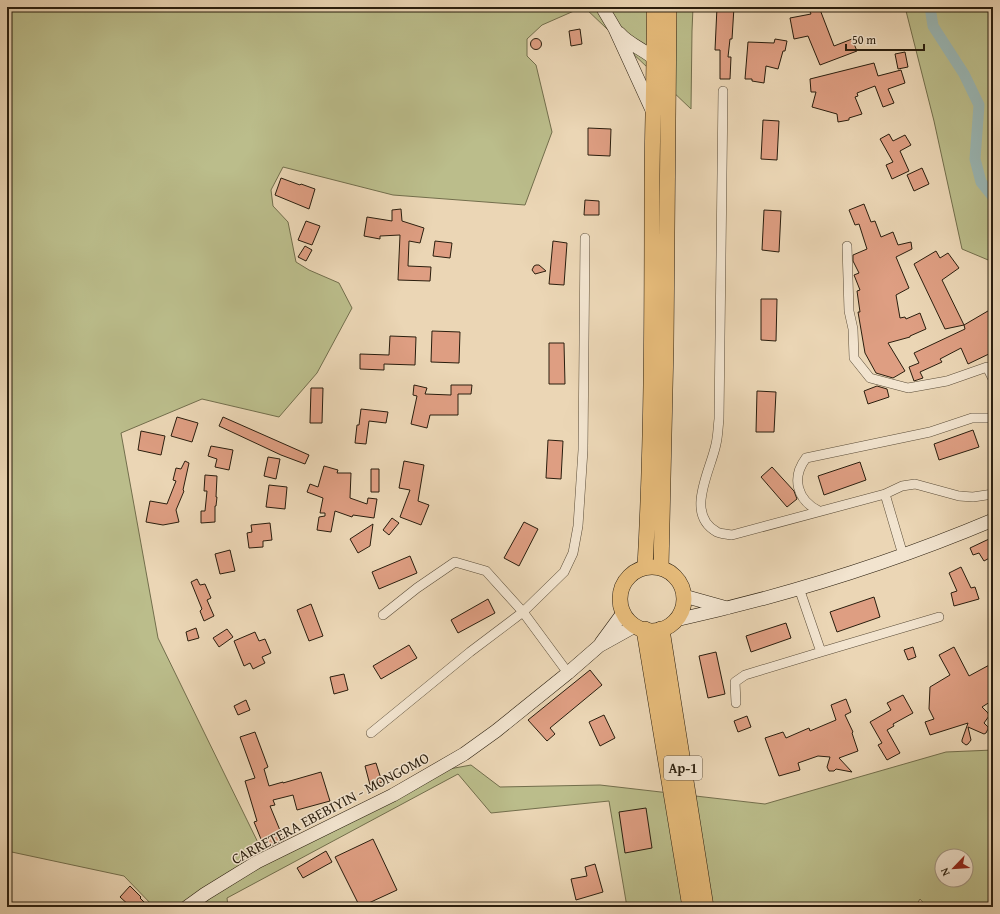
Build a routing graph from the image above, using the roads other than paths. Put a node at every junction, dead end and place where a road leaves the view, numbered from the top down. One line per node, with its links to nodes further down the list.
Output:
1 (602, 7): 4 (street)
2 (654, 7): 5 (main road)
3 (669, 7): 6 (main road)
4 (615, 29): 5 (street); 8 (street)
5 (654, 58): 6 (street); 8 (main road)
6 (669, 74): 19 (main road)
7 (723, 91): 15 (street)
8 (652, 110): 18 (main road)
9 (585, 238): 23 (street)
10 (847, 246): 11 (street)
11 (993, 379)
12 (993, 418): 15 (street)
13 (885, 494): 14 (street); 15 (street); 17 (street)
14 (993, 494)
15 (819, 511)
16 (993, 520): 17 (street)
17 (903, 555): 20 (street)
18 (645, 567): 19 (main road); 24 (main road)
19 (661, 568): 21 (main road)
20 (799, 588): 22 (street); 30 (street)
21 (684, 596): 22 (street); 27 (main road)
22 (729, 608): 27 (street)
23 (524, 612): 25 (street); 31 (street); 33 (street)
24 (623, 613): 28 (main road); 29 (street, CARRETERA EBEBIYIN - MONGOMO)
25 (383, 615)
26 (939, 617): 30 (street)
27 (676, 620): 28 (main road)
28 (647, 629): 29 (street, CARRETERA EBEBIYIN - MONGOMO); 35 (highway, Ap-1); 36 (highway, Ap-1)
29 (599, 646): 31 (street, CARRETERA EBEBIYIN - MONGOMO)
30 (821, 652): 32 (street)
31 (568, 673): 34 (street, CARRETERA EBEBIYIN - MONGOMO)
32 (736, 703)
33 (371, 733)
34 (187, 907)
35 (691, 907)
36 (705, 907)

